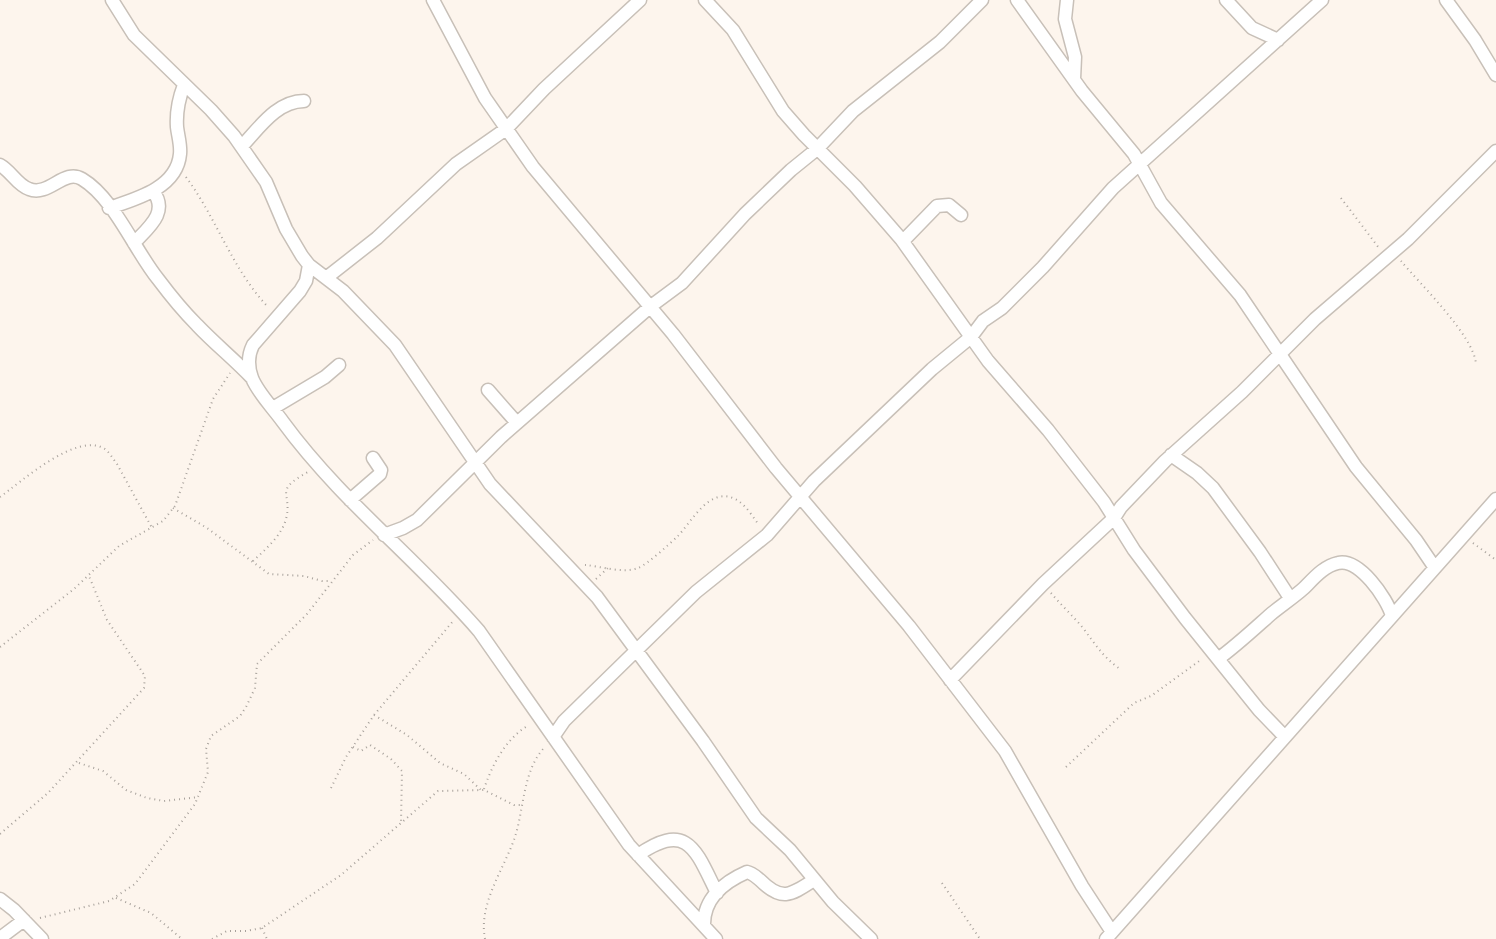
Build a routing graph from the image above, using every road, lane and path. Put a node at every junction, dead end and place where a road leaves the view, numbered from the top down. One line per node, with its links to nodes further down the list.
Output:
1 (112, 0): 14 (street)
2 (433, 0): 16 (street)
3 (640, 0): 16 (street)
4 (705, 0): 18 (street)
5 (982, 0): 18 (street)
6 (1017, 0): 13 (street)
7 (1067, 0): 13 (street)
8 (1226, 0): 11 (street)
9 (1322, 0): 11 (street)
10 (1446, 0): 12 (street)
11 (1278, 40): 22 (street)
12 (1496, 75)
13 (1074, 79): 22 (street)
14 (184, 84): 17 (street); 21 (street)
15 (304, 101): 17 (street)
16 (506, 129): 31 (street); 32 (street)
17 (242, 146): 30 (street)
18 (817, 149): 27 (street); 32 (street)
19 (1496, 152): 29 (street)
20 (0, 165): 25 (street)
21 (177, 165): 23 (street); 33 (path)
22 (1141, 166): 34 (street); 35 (street)
23 (153, 191): 25 (street); 28 (street)
24 (1341, 198): 29 (path)
25 (109, 208): 28 (street)
26 (961, 215): 27 (street)
27 (903, 241): 34 (street)
28 (134, 243): 36 (street)
29 (1389, 255): 35 (street); 37 (path)
30 (310, 265): 31 (street); 33 (street)
31 (326, 278): 45 (street)
32 (651, 306): 42 (street); 47 (street)
33 (278, 317): 39 (street)
34 (971, 337): 47 (street); 52 (street)
35 (1280, 356): 43 (street); 61 (street)
36 (238, 364): 39 (street); 51 (path)
37 (1476, 364)
38 (338, 365): 41 (street)
39 (252, 378): 41 (street)
40 (488, 390): 42 (street)
41 (273, 408): 46 (street)
42 (517, 423): 45 (street)
43 (1171, 456): 52 (street); 66 (street)
44 (373, 458): 50 (street)
45 (474, 462): 55 (street); 59 (street)
46 (318, 465): 50 (street); 58 (path)
47 (799, 496): 54 (street); 73 (street)
48 (0, 497): 53 (path)
49 (1496, 499): 56 (street)
50 (350, 500): 55 (street)
51 (173, 508): 53 (path); 58 (path)
52 (1114, 518): 64 (street); 71 (street)
53 (152, 528): 62 (path)
54 (767, 535): 60 (path); 70 (street)
55 (384, 536): 63 (path); 67 (street)
56 (1463, 536): 57 (path); 61 (street)
57 (1496, 560)
58 (252, 562): 63 (path)
59 (570, 567): 60 (path); 65 (street)
60 (609, 567): 65 (path)
61 (1435, 568): 68 (street)
62 (88, 576): 69 (path); 79 (path)
63 (332, 581): 83 (path)
64 (1043, 584): 72 (path); 73 (street)
65 (589, 587): 70 (street)
66 (1290, 598): 68 (street); 71 (street)
67 (462, 611): 74 (path); 75 (street)
68 (1392, 616): 76 (street)
69 (0, 647)
70 (636, 652): 77 (street); 88 (street)
71 (1215, 655): 76 (street); 80 (path)
72 (1120, 668)
73 (950, 680): 96 (street)
74 (374, 715): 78 (path); 82 (path)
75 (540, 719): 77 (street); 82 (path)
76 (1284, 737): 96 (street)
77 (554, 738): 84 (path); 87 (street)
78 (353, 747): 81 (path); 85 (path)
79 (78, 762): 83 (path); 86 (path)
80 (1066, 767)
81 (330, 788)
82 (482, 790): 84 (path); 85 (path)
83 (199, 796): 91 (path)
84 (523, 805): 102 (path)
85 (401, 823): 95 (path)
86 (0, 834)
87 (638, 855): 90 (street); 94 (street)
88 (814, 880): 90 (street); 104 (street)
89 (942, 883): 105 (path)
90 (717, 893): 94 (street)
91 (116, 898): 93 (path); 99 (path)
92 (0, 899): 93 (street)
93 (24, 920): 97 (street); 98 (street)
94 (704, 926): 103 (street)
95 (262, 928): 100 (path); 101 (path)
96 (1109, 936)
97 (0, 938)
98 (42, 939)
99 (182, 939)
100 (212, 939)
101 (267, 939)
102 (485, 939)
103 (716, 939)
104 (871, 939)
105 (980, 939)

